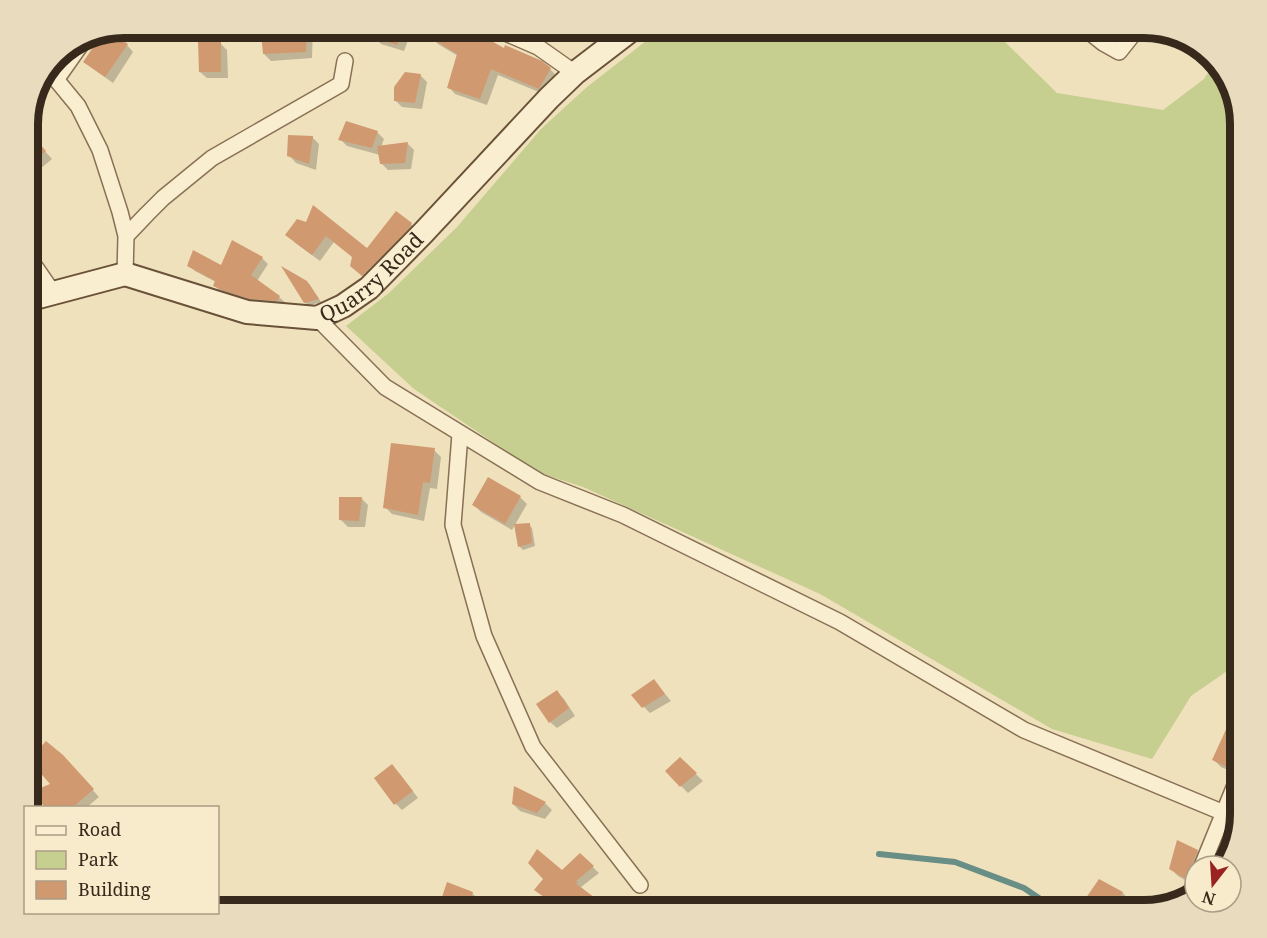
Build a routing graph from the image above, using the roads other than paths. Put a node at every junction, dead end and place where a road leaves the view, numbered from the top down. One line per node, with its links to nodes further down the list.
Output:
1 (517, 38): 7 (street)
2 (621, 38): 7 (street, Quarry Road)
3 (1097, 38): 4 (street)
4 (1130, 38)
5 (69, 58): 8 (street)
6 (345, 62): 9 (street)
7 (575, 73): 14 (street, Quarry Road)
8 (53, 76): 9 (street)
9 (126, 236): 11 (street)
10 (38, 271): 12 (street)
11 (125, 274): 12 (street); 14 (street, Quarry Road)
12 (54, 294): 13 (street)
13 (38, 298)
14 (317, 318): 15 (street)
15 (460, 434): 17 (street); 19 (street)
16 (1230, 799): 17 (street)
17 (1224, 813): 18 (street)
18 (1207, 854)
19 (640, 885)

